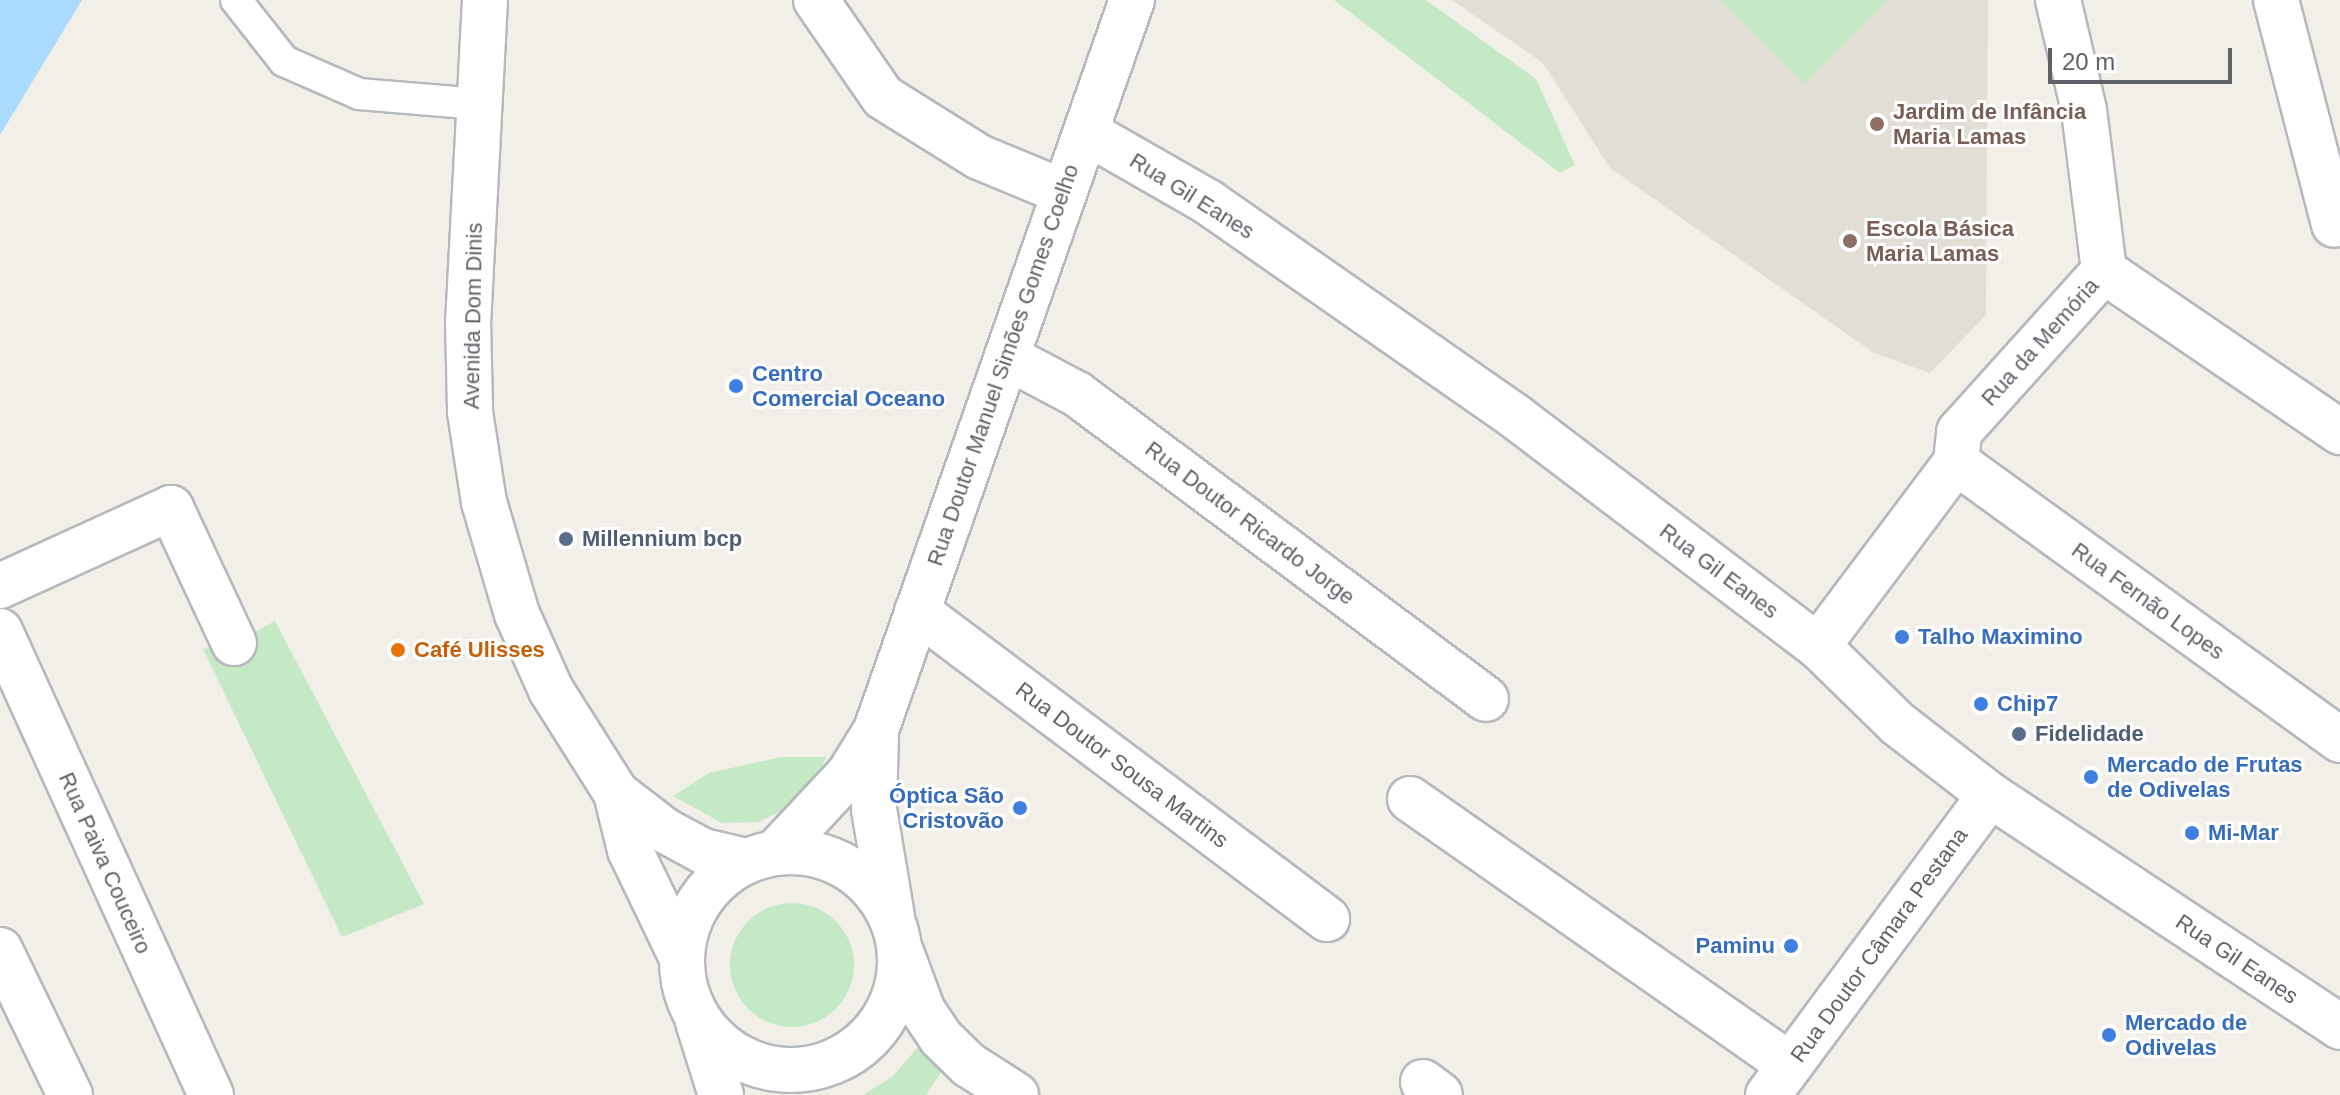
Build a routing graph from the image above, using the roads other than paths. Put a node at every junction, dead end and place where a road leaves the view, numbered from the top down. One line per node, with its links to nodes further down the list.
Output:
1 (236, 0): 7 (lane)
2 (485, 0): 7 (street, Avenida Dom Dinis)
3 (816, 0): 9 (street)
4 (1132, 0): 8 (street, Rua Doutor Manuel Simões Gomes Coelho)
5 (2058, 0): 11 (street)
6 (2276, 0): 10 (street)
7 (479, 104): 23 (street, Avenida Dom Dinis)
8 (1086, 132): 9 (street, Rua Doutor Manuel Simões Gomes Coelho); 19 (street, Rua Gil Eanes)
9 (1064, 192): 12 (street, Rua Doutor Manuel Simões Gomes Coelho)
10 (2334, 225)
11 (2104, 271): 13 (street, Rua da Memória); 14 (street, Rua da Memória)
12 (1007, 357): 16 (street, Rua Doutor Manuel Simões Gomes Coelho); 20 (street, Rua Doutor Ricardo Jorge)
13 (2340, 432)
14 (1956, 462): 19 (street, Rua da Memória); 22 (street, Rua Fernão Lopes)
15 (0, 586): 18 (street)
16 (917, 611): 21 (street, Rua Doutor Manuel Simões Gomes Coelho); 27 (street, Rua Doutor Sousa Martins)
17 (0, 631): 36 (street, Rua Paiva Couceiro)
18 (234, 643)
19 (1818, 646): 24 (street, Rua Gil Eanes)
20 (1486, 699)
21 (876, 730): 26 (street, Rua Doutor Manuel Simões Gomes Coelho); 28 (street, Rua Doutor Manuel Simões Gomes Coelho)
22 (2340, 740)
23 (616, 793): 26 (street, Avenida Dom Dinis); 30 (street, Avenida Dom Dinis)
24 (1990, 795): 32 (street, Rua Gil Eanes); 34 (street, Rua Doutor Câmara Pestana)
25 (1410, 799): 34 (street)
26 (761, 856): 28 (street); 30 (street)
27 (1327, 919)
28 (896, 934): 33 (street); 39 (street)
29 (0, 950): 35 (street)
30 (682, 958): 31 (street)
31 (696, 1016): 33 (street); 37 (street)
32 (2340, 1027)
33 (861, 1046): 38 (street)
34 (1779, 1080)
35 (70, 1095)
36 (211, 1095)
37 (721, 1095)
38 (803, 1095)
39 (1016, 1095)

